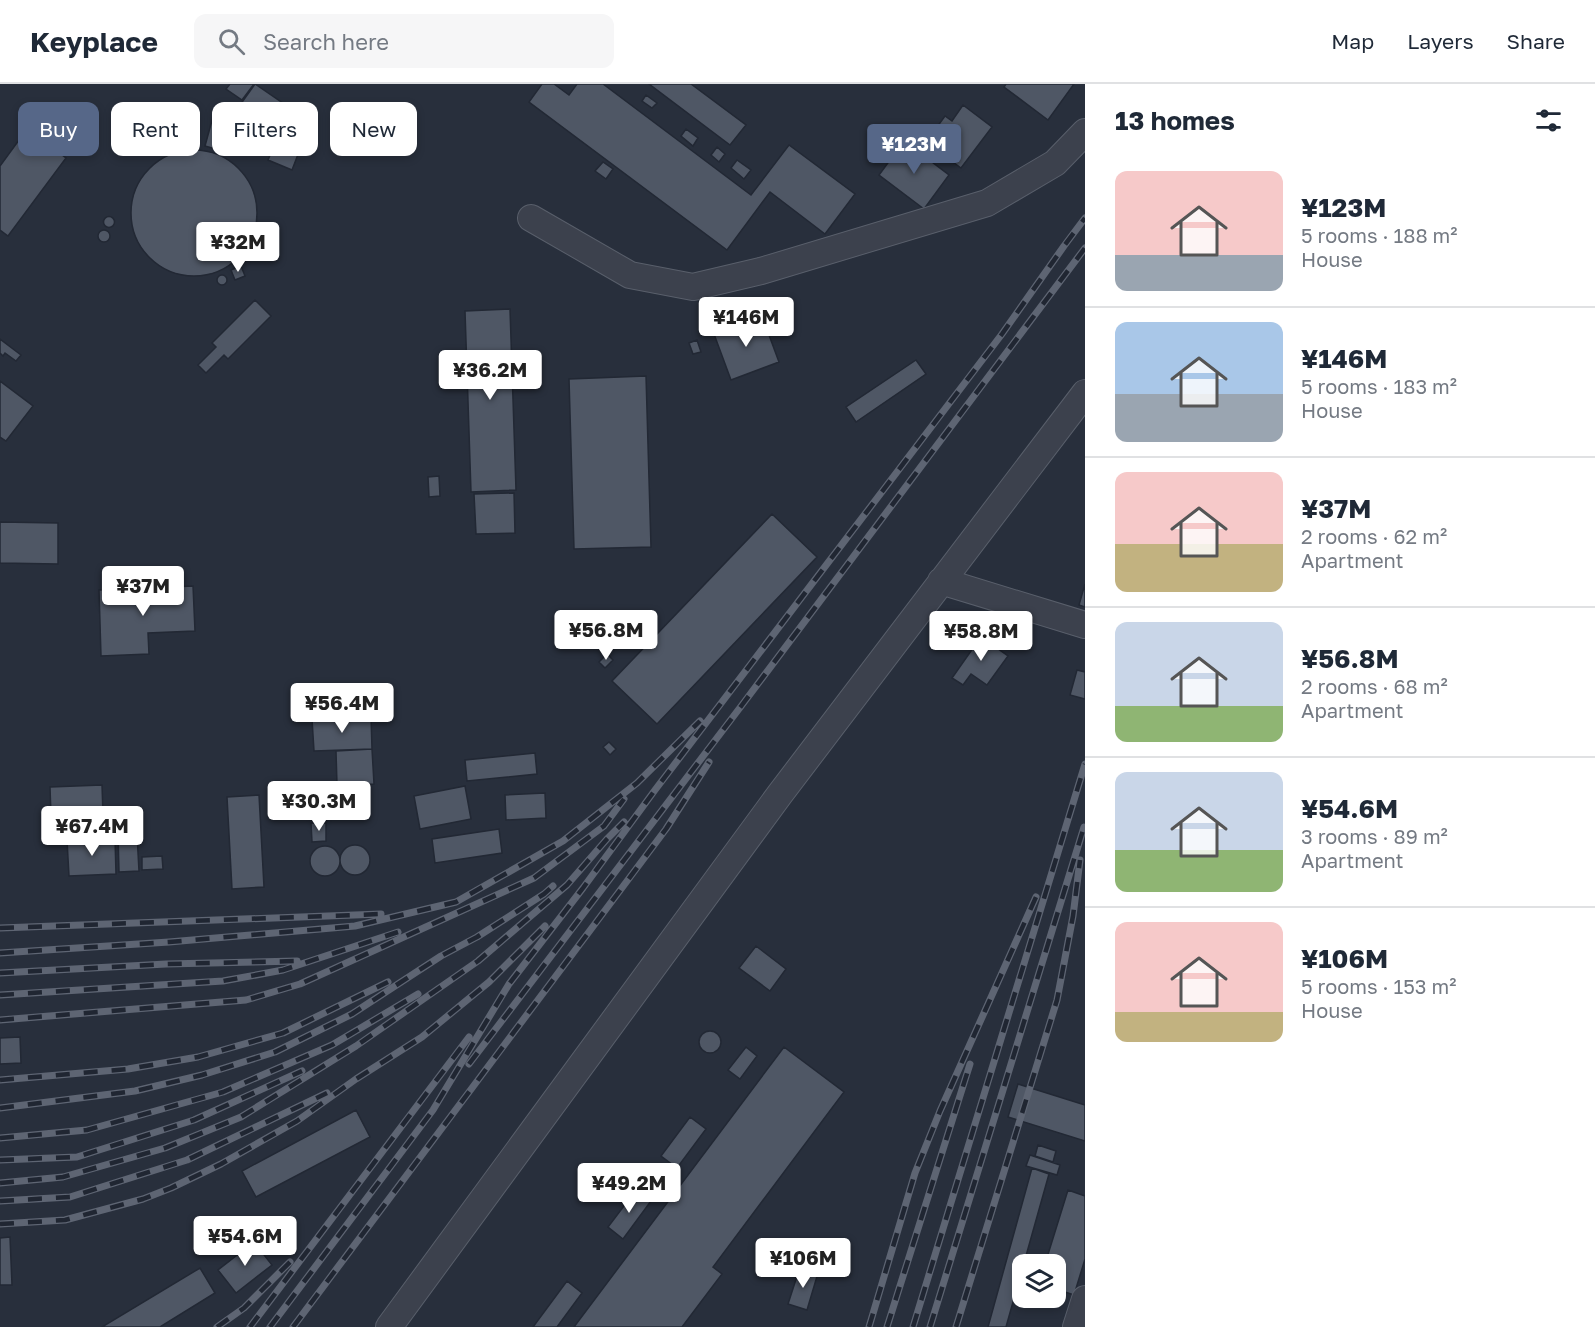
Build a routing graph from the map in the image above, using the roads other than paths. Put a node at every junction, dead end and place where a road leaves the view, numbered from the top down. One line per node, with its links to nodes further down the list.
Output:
1 (1085, 132): 2 (lane)
2 (531, 218)
3 (1085, 393): 4 (lane)
4 (941, 581): 5 (lane); 7 (lane)
5 (1085, 625)
6 (1085, 1299): 8 (lane)
7 (389, 1327)
8 (1076, 1327)

